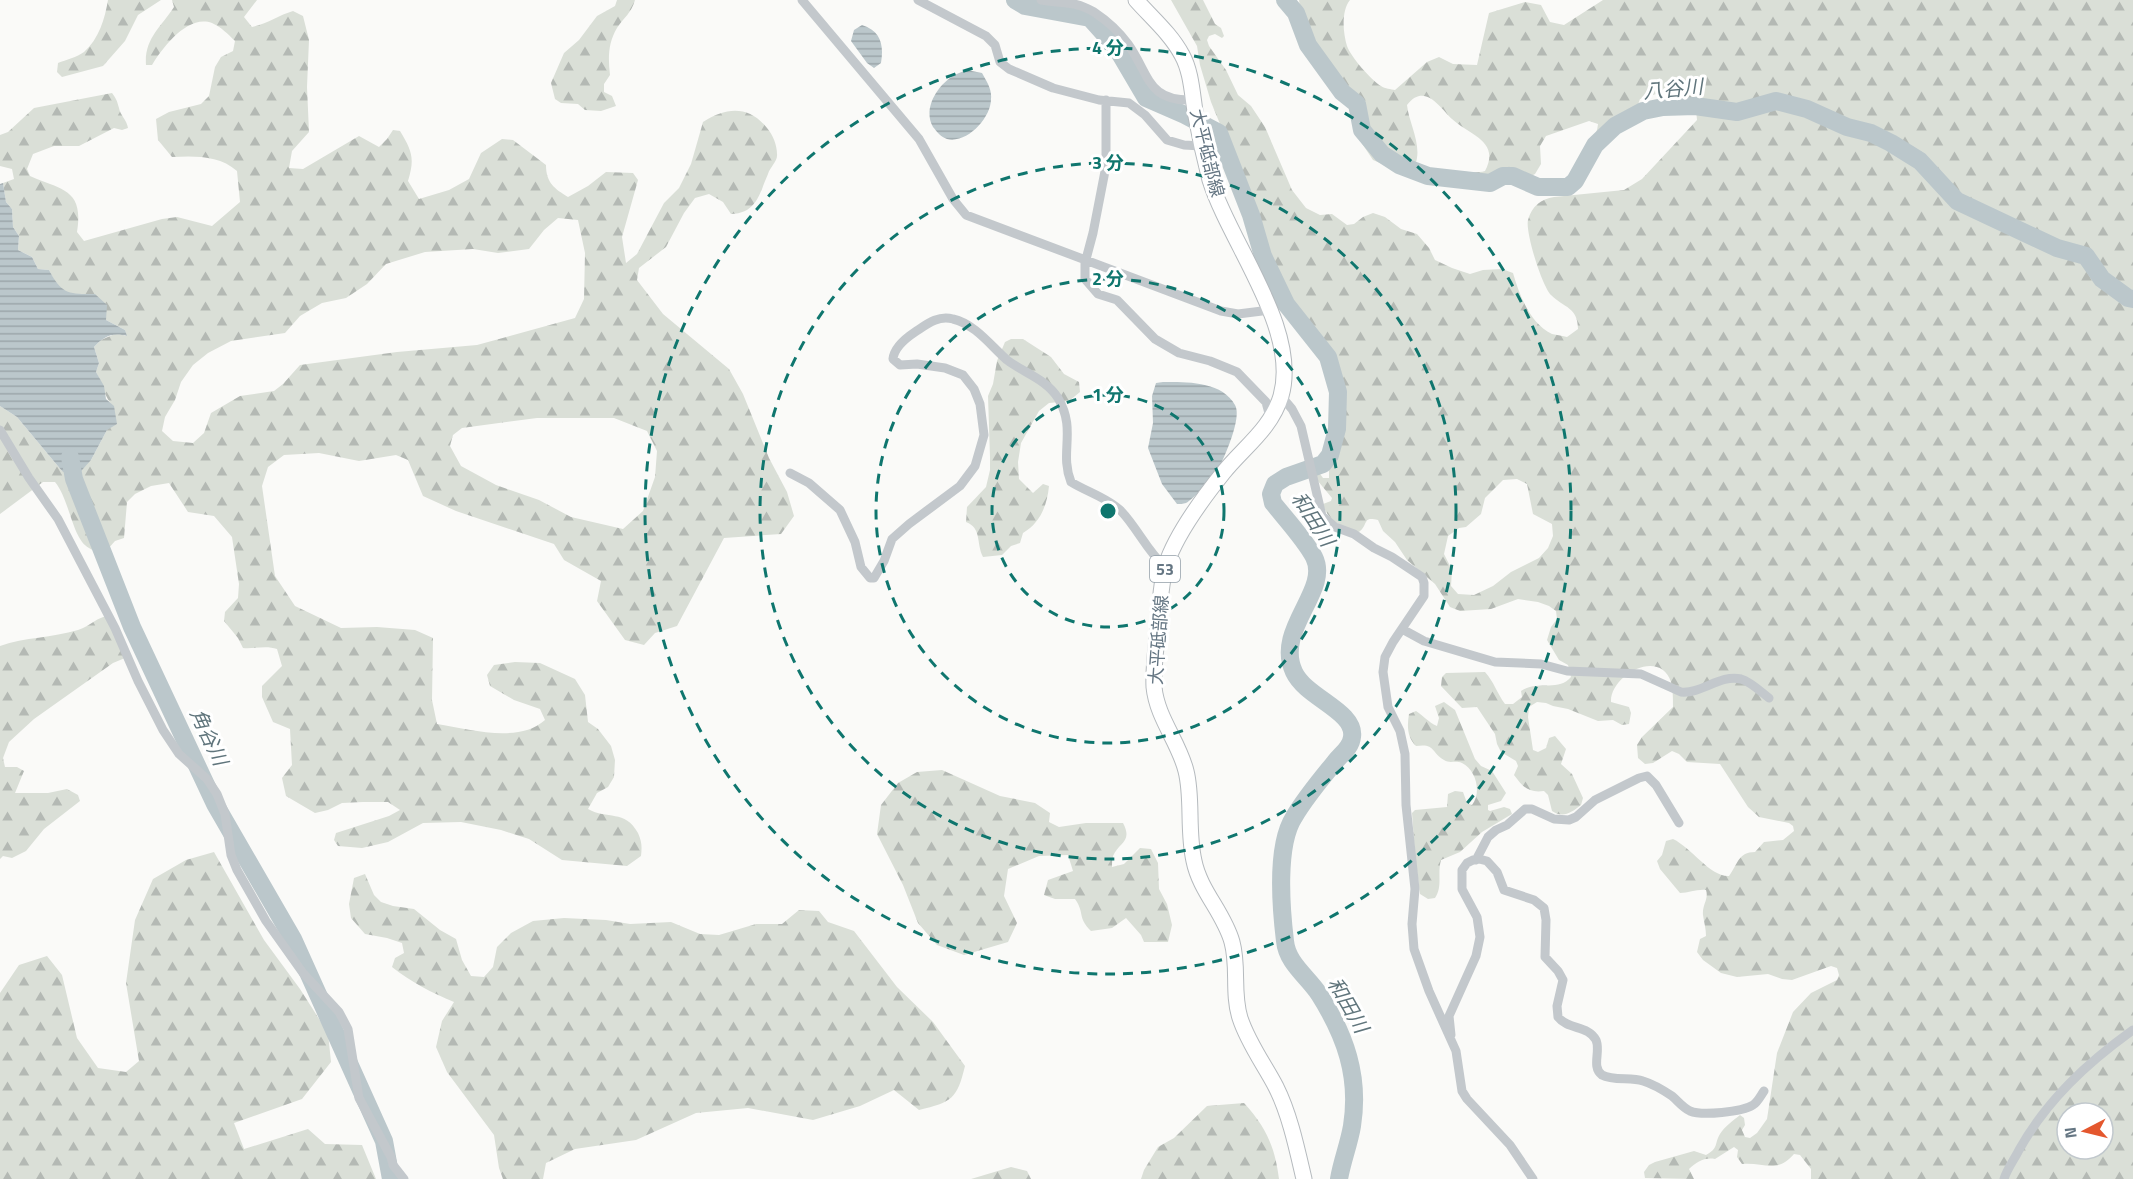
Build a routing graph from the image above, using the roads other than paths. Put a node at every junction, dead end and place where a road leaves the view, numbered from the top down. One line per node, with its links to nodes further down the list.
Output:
1 (802, 0): 8 (street)
2 (918, 0): 5 (street)
3 (1041, 0): 6 (street)
4 (1136, 0): 6 (main road, 大平砥部線 / 53)
5 (1106, 100): 7 (street); 8 (street)
6 (1194, 100): 7 (main road, 大平砥部線 / 53)
7 (1202, 146): 9 (main road, 大平砥部線 / 53)
8 (1086, 259): 9 (street); 11 (street)
9 (1270, 309): 10 (main road, 大平砥部線 / 53)
10 (1281, 396): 11 (main road, 大平砥部線 / 53); 15 (street)
11 (1271, 420): 14 (main road, 大平砥部線 / 53)
12 (0, 430): 22 (street)
13 (790, 473): 14 (street)
14 (1166, 567): 23 (main road, 大平砥部線 / 53)
15 (1402, 629): 16 (street); 20 (street)
16 (1769, 698)
17 (1679, 823): 18 (street)
18 (1476, 860): 20 (street); 21 (street)
19 (2133, 1030): 25 (street)
20 (1451, 1037): 24 (street)
21 (1764, 1090)
22 (404, 1179)
23 (1304, 1179)
24 (1533, 1179)
25 (2004, 1179)

